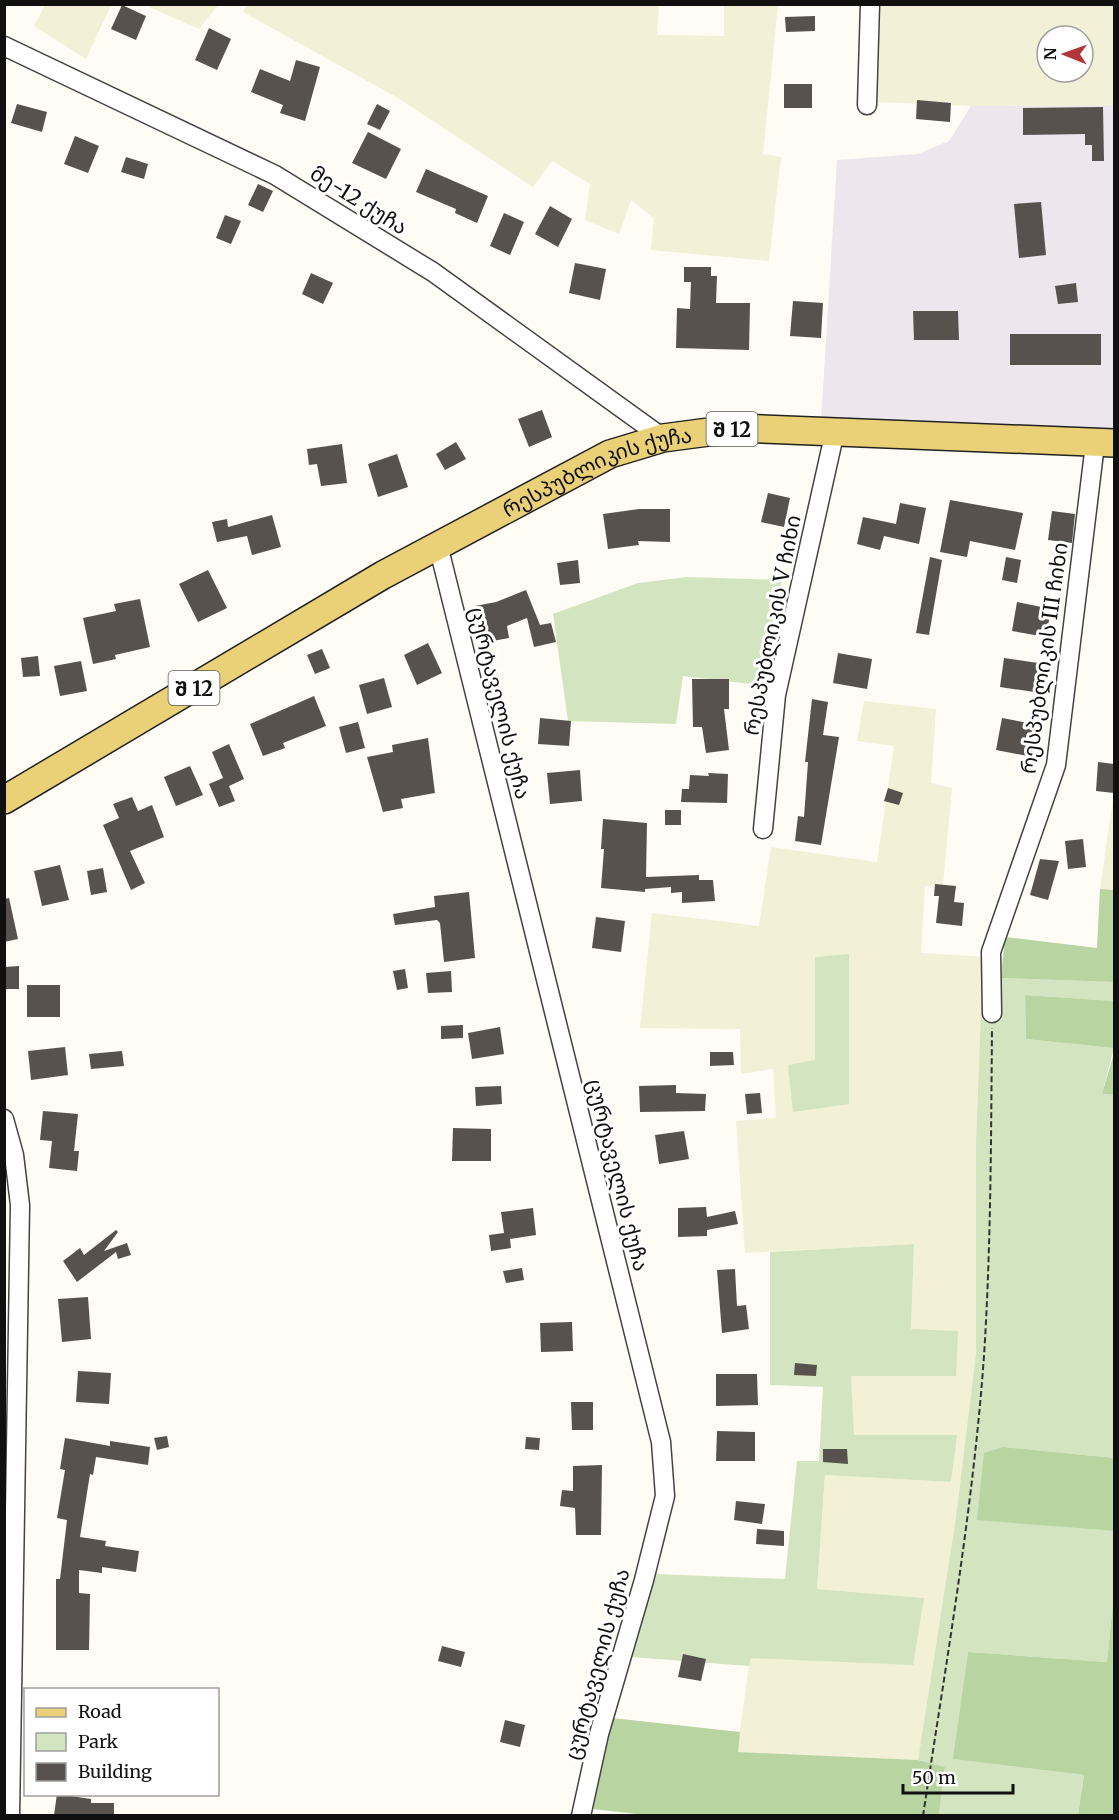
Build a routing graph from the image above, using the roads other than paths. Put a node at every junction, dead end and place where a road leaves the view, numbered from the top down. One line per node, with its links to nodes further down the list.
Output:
1 (870, 4): 3 (street)
2 (4, 46): 5 (street, მე-12 ქუჩა)
3 (867, 105)
4 (835, 431): 5 (main road, რესპუბლიკის ქუჩა / შ 12); 6 (main road, რესპუბლიკის ქუჩა / შ 12); 9 (street, რესპუბლიკის V ჩიხი)
5 (663, 438): 7 (main road, რესპუბლიკის ქუჩა / შ 12)
6 (1105, 443): 10 (street, რესპუბლიკის III ჩიხი)
7 (438, 545): 8 (main road, რესპუბლიკის ქუჩა / შ 12); 13 (street, ცურტაველის ქუჩა)
8 (4, 800)
9 (763, 828)
10 (992, 1013)
11 (4, 1119): 12 (street)
12 (9, 1815)
13 (581, 1815)

